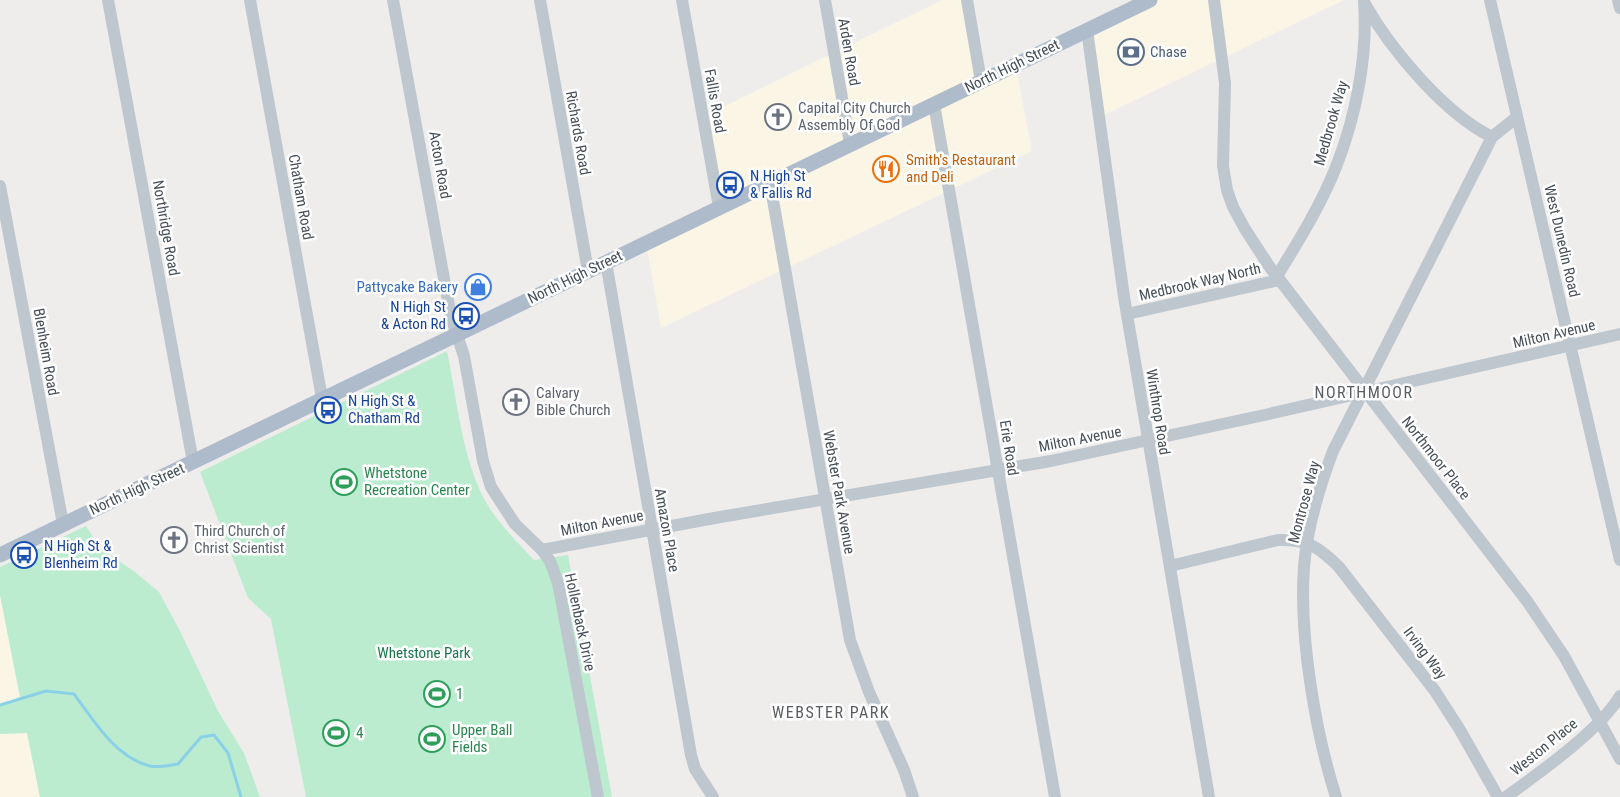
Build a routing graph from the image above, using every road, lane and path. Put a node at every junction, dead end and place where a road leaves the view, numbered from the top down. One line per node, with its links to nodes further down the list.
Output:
1 (108, 0): 33 (street, Northridge Road)
2 (250, 0): 31 (street, Chatham Road)
3 (393, 0): 27 (street, Acton Road)
4 (540, 0): 24 (street, Richards Road)
5 (682, 0): 22 (street, Fallis Road)
6 (825, 0): 19 (street, Arden Road)
7 (967, 0): 15 (street)
8 (1150, 0): 14 (main road, North High Street)
9 (1214, 0): 25 (street, Northmoor Place)
10 (1364, 0): 18 (street); 25 (street, Medbrook Way)
11 (1490, 0): 17 (street, West Dunedin Road)
12 (1618, 0): 13 (street)
13 (1620, 8)
14 (1087, 30): 15 (main road, North High Street); 26 (street, Winthrop Road)
15 (981, 81): 16 (main road, North High Street)
16 (934, 104): 19 (main road, North High Street); 34 (street, Erie Road)
17 (1518, 117): 18 (street, Montrose Way); 29 (street, West Dunedin Road)
18 (1492, 137): 30 (street, Montrose Way)
19 (850, 144): 20 (main road, North High Street)
20 (770, 183): 22 (main road, North High Street); 35 (street, Webster Park Avenue)
21 (0, 186): 36 (street, Blenheim Road)
22 (719, 207): 23 (main road, North High Street)
23 (606, 262): 24 (main road, North High Street); 37 (street, Amazon Place)
24 (588, 271): 27 (main road, North High Street)
25 (1278, 278): 26 (street, Medbrook Way North); 30 (street, Northmoor Place)
26 (1127, 314): 32 (street, Winthrop Road)
27 (456, 334): 31 (main road, North High Street); 39 (street, Hollenback Drive)
28 (1620, 334): 29 (street, Milton Avenue)
29 (1570, 345): 30 (street, Milton Avenue); 41 (street, West Dunedin Road)
30 (1364, 392): 32 (street, Milton Avenue); 38 (street, Montrose Way); 44 (street, Northmoor Place)
31 (322, 398): 33 (main road, North High Street)
32 (1148, 440): 34 (street, Milton Avenue); 42 (street, Winthrop Road)
33 (193, 462): 36 (main road, North High Street)
34 (997, 470): 35 (street, Milton Avenue); 49 (street, Erie Road)
35 (824, 500): 37 (street, Milton Avenue); 48 (street, Webster Park Avenue)
36 (63, 524): 40 (main road, North High Street)
37 (651, 529): 39 (street, Milton Avenue); 47 (street, Amazon Place)
38 (1308, 543): 42 (street); 51 (street, Montrose Way); 52 (street, Irving Way)
39 (542, 550): 46 (street, Hollenback Drive)
40 (0, 555)
41 (1620, 560)
42 (1170, 566): 50 (street, Winthrop Road)
43 (1620, 696): 44 (street)
44 (1600, 720): 45 (street, Northmoor Place); 53 (street, Weston Place)
45 (1620, 759)
46 (598, 797)
47 (713, 797)
48 (912, 797)
49 (1055, 797)
50 (1209, 797)
51 (1336, 797)
52 (1497, 797)
53 (1506, 797)

